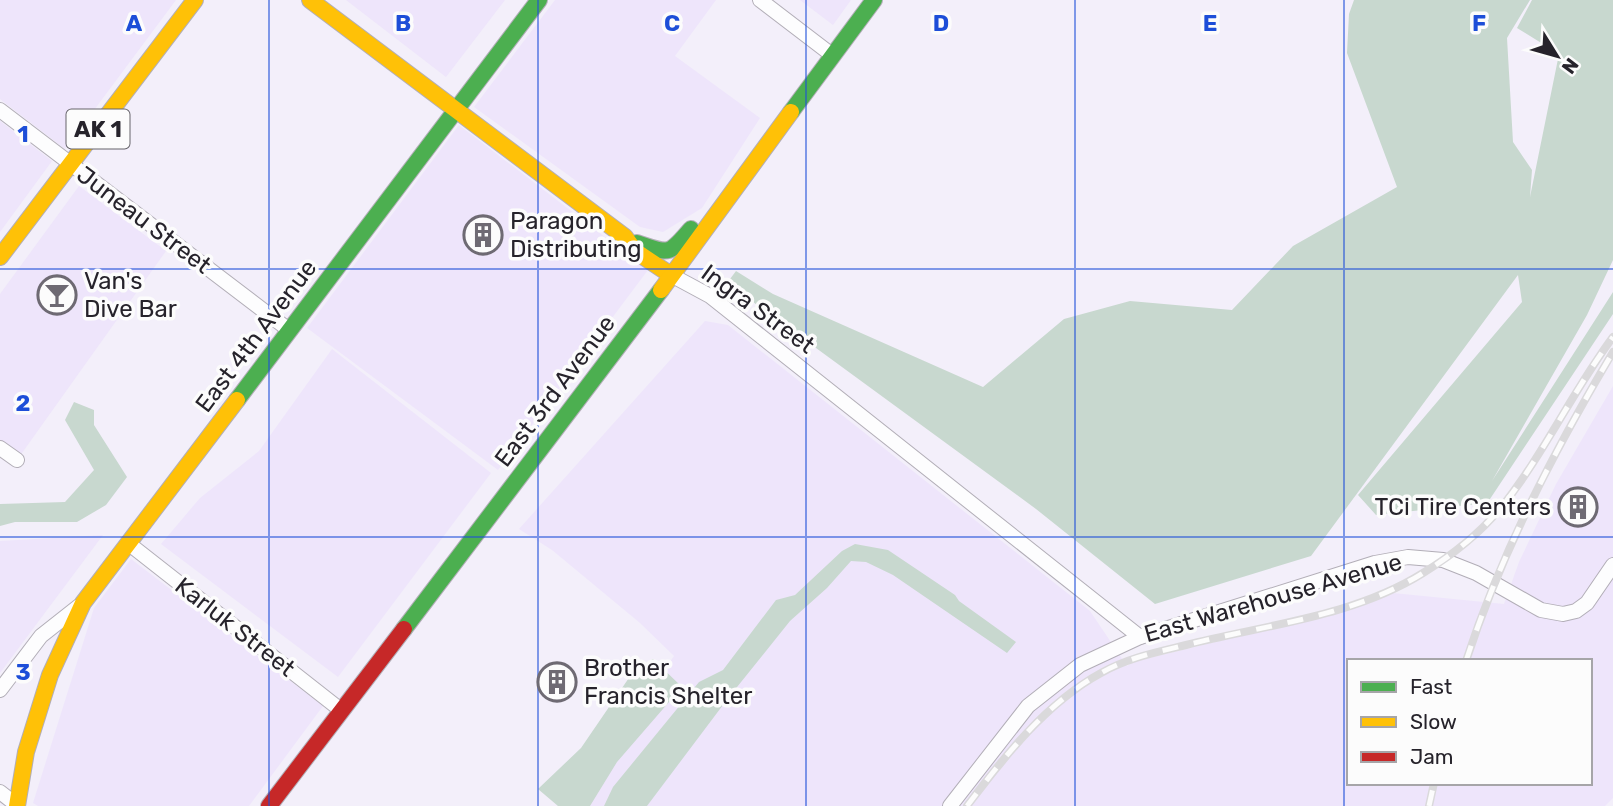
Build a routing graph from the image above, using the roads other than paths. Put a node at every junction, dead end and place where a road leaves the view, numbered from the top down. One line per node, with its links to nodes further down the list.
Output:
1 (195, 0): 9 (main road, AK 1)
2 (310, 0): 8 (main road, Ingra Street)
3 (539, 0): 8 (main road, East 4th Avenue)
4 (760, 0): 6 (street)
5 (874, 0): 6 (main road, East 3rd Avenue)
6 (832, 55): 10 (main road, East 3rd Avenue)
7 (0, 110): 9 (street, Juneau Street)
8 (456, 111): 11 (main road, Ingra Street); 14 (main road, East 4th Avenue)
9 (71, 164): 12 (main road, AK 1); 14 (street, Juneau Street)
10 (712, 220): 11 (main road); 13 (main road, East 3rd Avenue)
11 (625, 237): 13 (main road, Ingra Street)
12 (0, 257)
13 (671, 275): 20 (street, Ingra Street); 22 (main road, East 3rd Avenue)
14 (289, 330): 17 (main road, East 4th Avenue)
15 (0, 448): 16 (street)
16 (17, 460)
17 (128, 543): 19 (main road, East 4th Avenue); 22 (street, Karluk Street)
18 (1613, 565): 20 (street, East Warehouse Avenue)
19 (83, 603): 21 (street, East 4th Avenue); 24 (main road)
20 (1140, 637): 26 (street, East Warehouse Avenue)
21 (0, 690)
22 (342, 711): 25 (main road, East 3rd Avenue)
23 (0, 792): 24 (street)
24 (17, 806)
25 (270, 806)
26 (950, 806)

